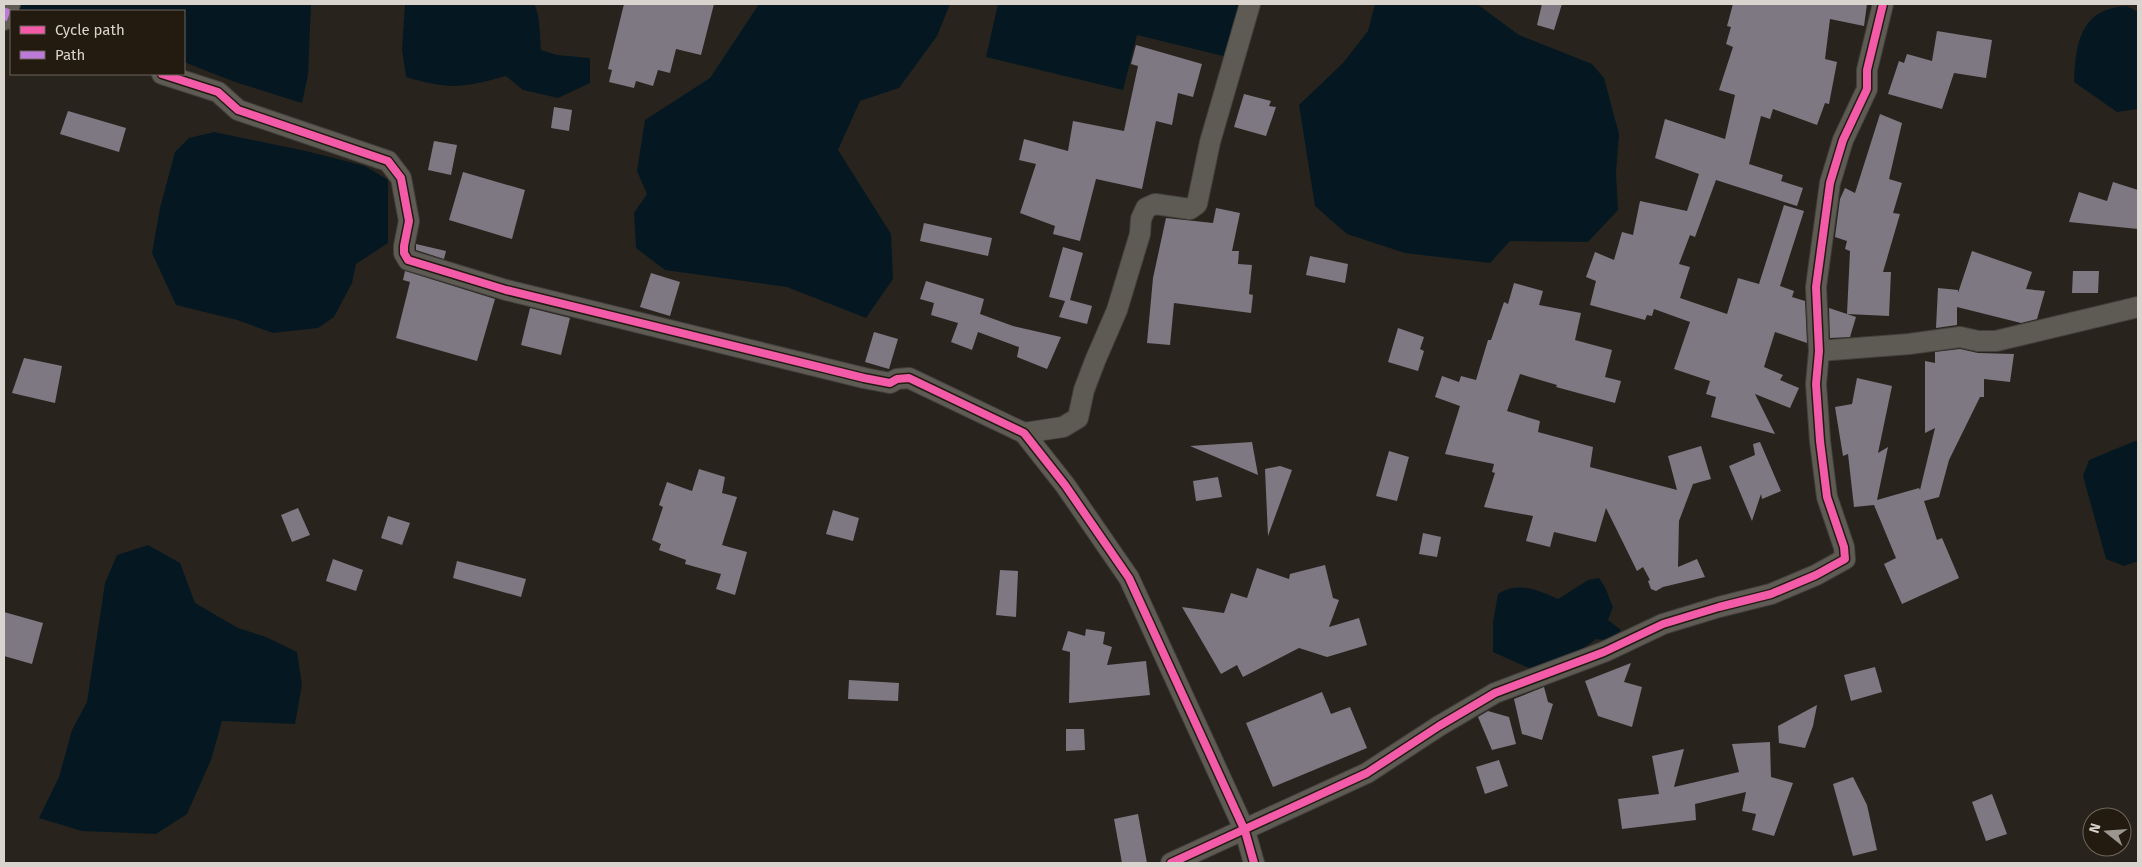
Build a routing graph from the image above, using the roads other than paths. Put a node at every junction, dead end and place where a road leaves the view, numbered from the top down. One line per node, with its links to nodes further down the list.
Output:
1 (10, 4): 4 (street)
2 (1250, 4): 8 (street)
3 (1883, 4): 7 (street)
4 (4, 20)
5 (165, 75): 8 (street)
6 (2138, 307): 7 (street)
7 (1819, 350): 9 (street)
8 (1024, 433): 9 (street)
9 (1245, 831): 10 (street); 11 (street)
10 (1171, 863)
11 (1254, 863)

